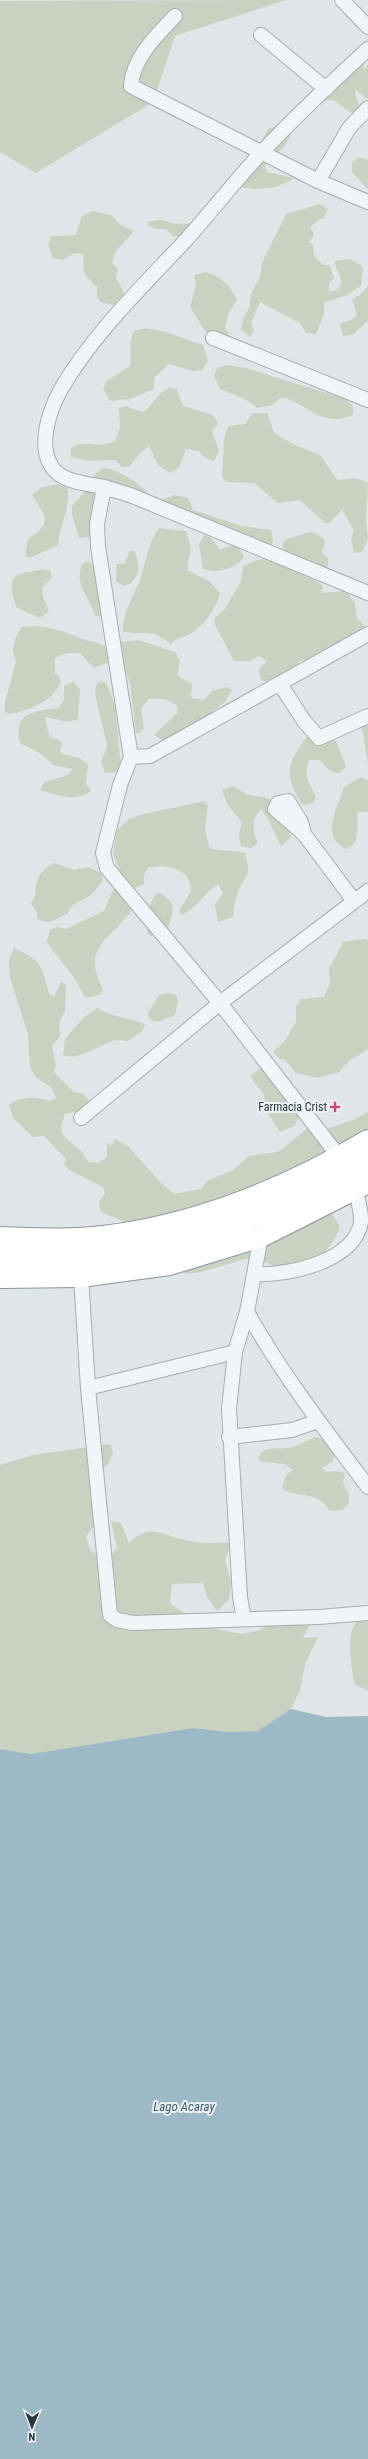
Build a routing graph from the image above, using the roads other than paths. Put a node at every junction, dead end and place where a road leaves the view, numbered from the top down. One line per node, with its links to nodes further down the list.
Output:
1 (342, 0): 3 (street)
2 (175, 16): 8 (street)
3 (368, 27)
4 (261, 35): 6 (street)
5 (368, 49): 6 (street)
6 (326, 89): 8 (street)
7 (368, 108): 9 (street)
8 (262, 152): 9 (street); 13 (street)
9 (318, 181): 10 (street)
10 (368, 202)
11 (213, 338): 12 (street)
12 (368, 400)
13 (104, 487): 14 (street); 18 (street)
14 (368, 594)
15 (368, 634): 16 (street)
16 (280, 684): 17 (street); 18 (street)
17 (368, 716)
18 (131, 757): 22 (street)
19 (304, 834): 21 (street)
20 (368, 891): 21 (street)
21 (354, 901): 22 (street)
22 (220, 1003): 23 (street); 25 (street)
23 (81, 1118)
24 (368, 1141): 25 (highway)
25 (340, 1158): 29 (highway)
26 (368, 1162): 30 (street)
27 (362, 1186): 28 (highway); 31 (street)
28 (261, 1236): 31 (street); 32 (highway)
29 (0, 1238)
30 (0, 1256)
31 (256, 1274): 34 (street)
32 (81, 1276): 33 (highway); 36 (street)
33 (0, 1277)
34 (247, 1312): 35 (street); 37 (street)
35 (235, 1352): 36 (street); 38 (street)
36 (88, 1388): 41 (street)
37 (318, 1421): 38 (street); 39 (street)
38 (229, 1437): 41 (street)
39 (367, 1484)
40 (368, 1613): 41 (street)
41 (244, 1619)

